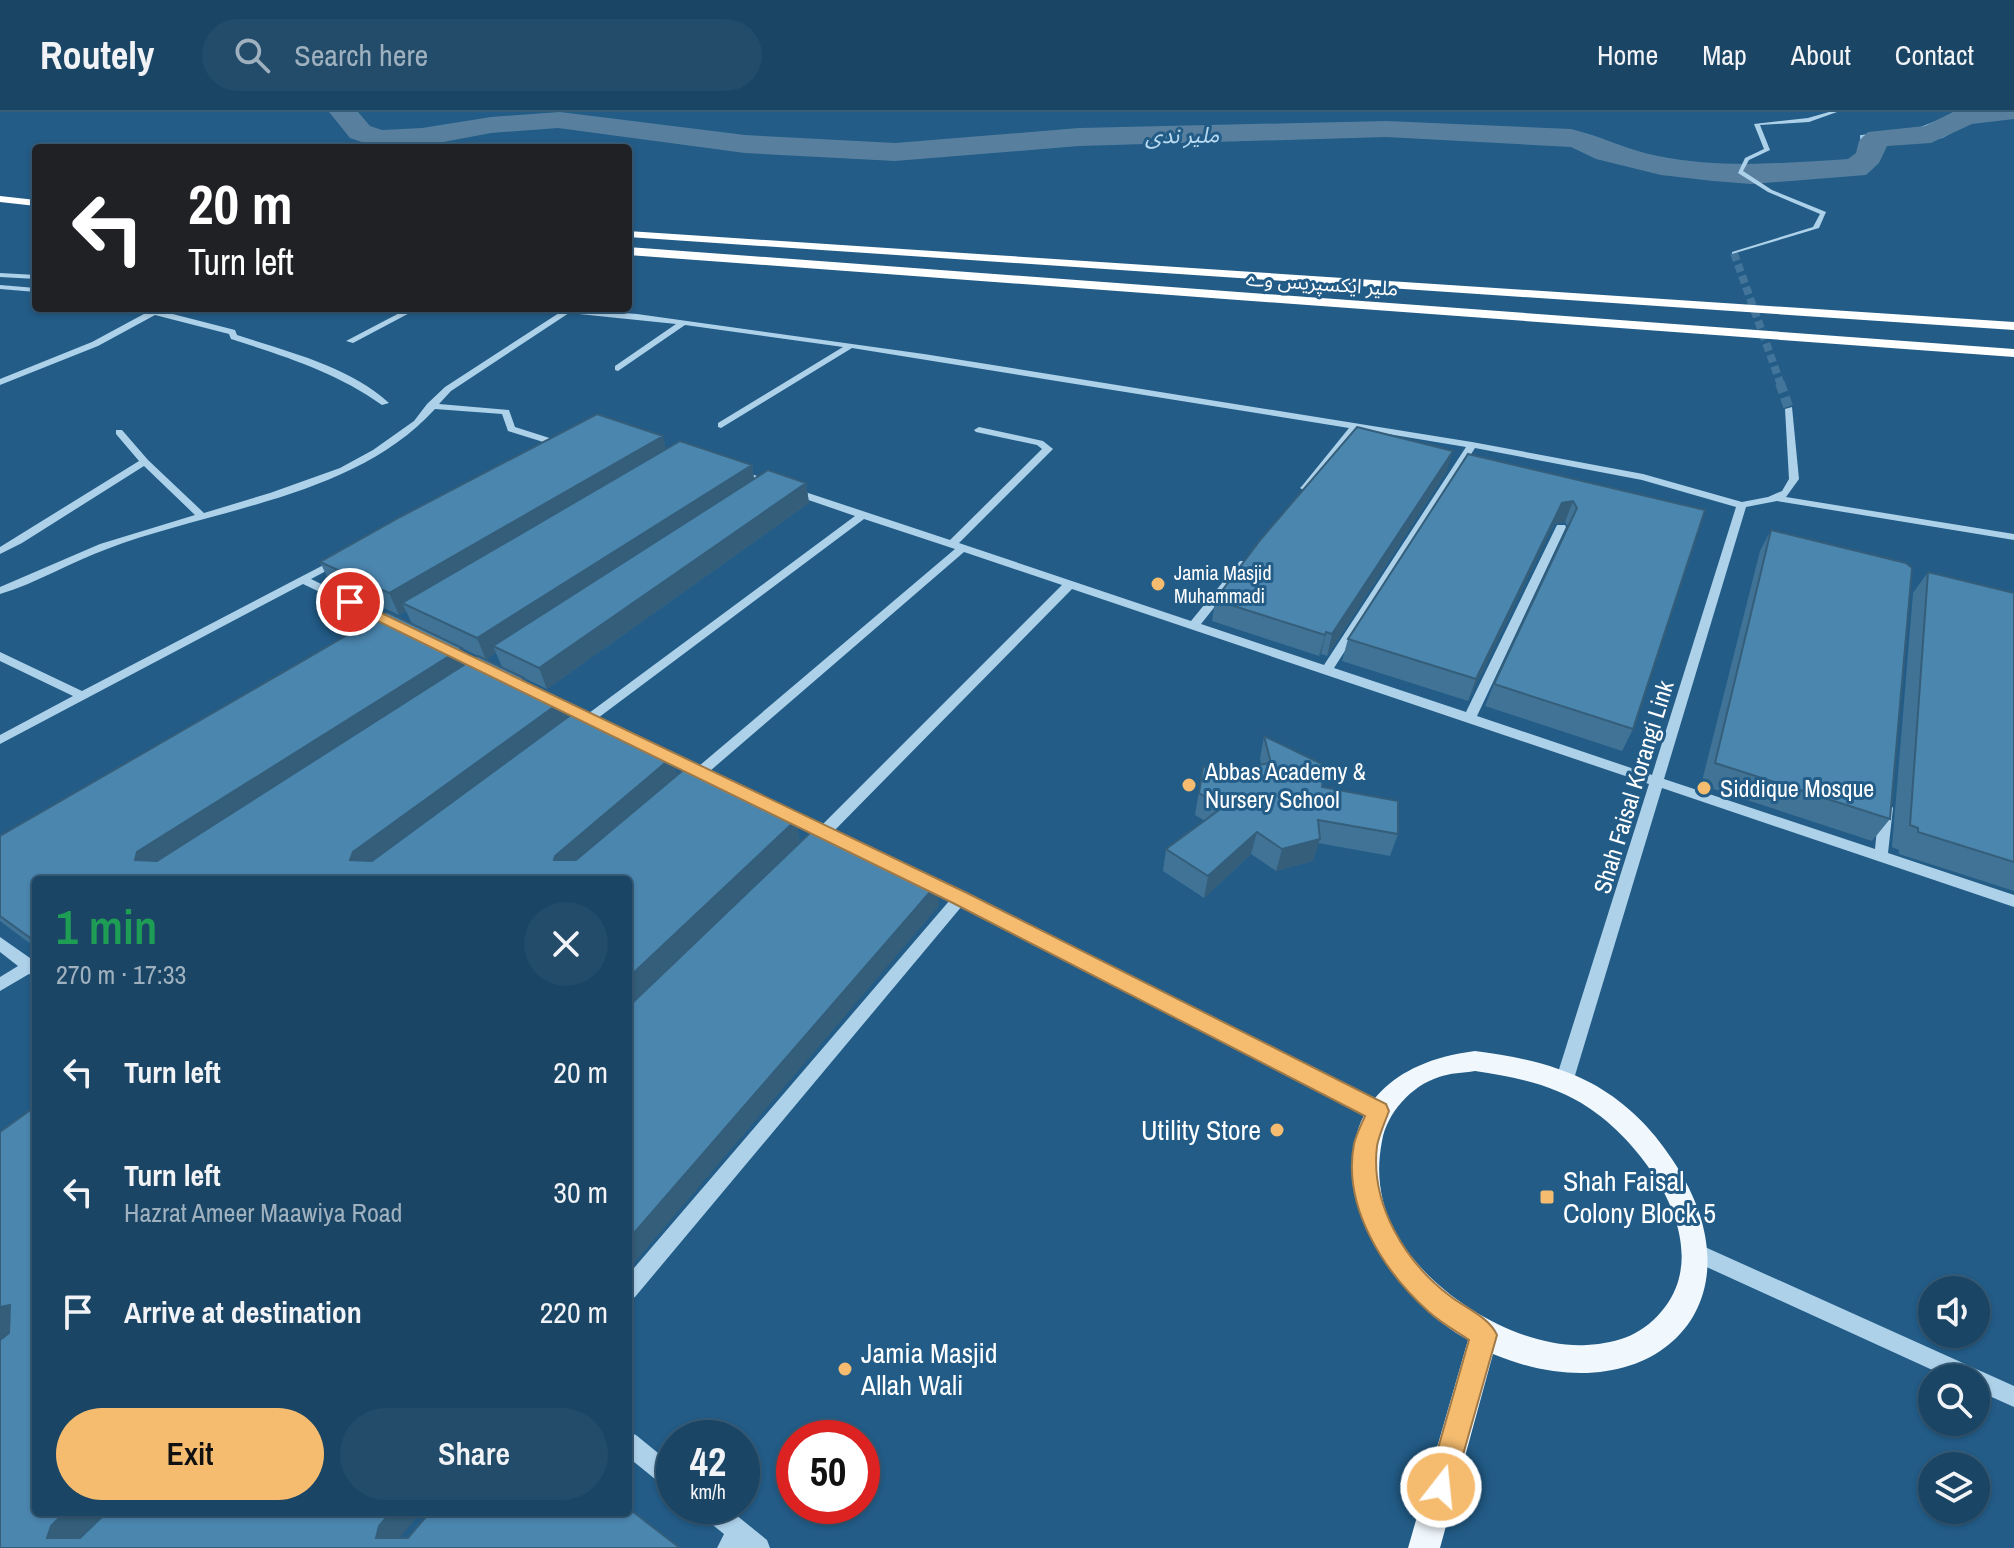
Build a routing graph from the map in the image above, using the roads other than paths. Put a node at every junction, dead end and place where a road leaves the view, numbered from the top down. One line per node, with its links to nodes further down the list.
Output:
1 (1834, 112): 6 (street)
2 (0, 199): 3 (highway)
3 (32, 203)
4 (632, 234): 17 (highway, ملیر ایکسپریس وے)
5 (632, 251): 20 (highway, ملیر ایکسپریس وے)
6 (1734, 253)
7 (0, 275): 8 (street)
8 (32, 277)
9 (0, 287): 10 (street)
10 (32, 290)
11 (154, 312): 22 (street)
12 (165, 312): 23 (street)
13 (407, 312): 18 (street)
14 (565, 312): 24 (street)
15 (578, 312): 16 (street)
16 (684, 322): 19 (street); 21 (street)
17 (2014, 326)
18 (350, 341)
19 (852, 345): 26 (street); 27 (street)
20 (2014, 353)
21 (618, 368)
22 (0, 382)
23 (385, 403)
24 (430, 406): 31 (street); 42 (street)
25 (1789, 409): 38 (street)
26 (721, 425)
27 (1355, 427): 32 (street); 39 (street)
28 (979, 430): 45 (street)
29 (119, 432): 34 (street)
30 (571, 438): 31 (street)
31 (559, 444): 33 (street)
32 (1472, 445): 40 (street); 55 (street)
33 (545, 451)
34 (145, 462): 42 (street); 46 (street)
35 (727, 469): 36 (street)
36 (771, 483): 37 (street); 41 (street)
37 (758, 492)
38 (1776, 497): 40 (street); 44 (street)
39 (1294, 501)
40 (1742, 505): 63 (street, Shah Faisal Korangi Link)
41 (864, 514): 45 (street); 59 (street)
42 (201, 515): 51 (street)
43 (1561, 527): 58 (street)
44 (2014, 537)
45 (958, 546): 50 (street); 62 (street)
46 (0, 551)
47 (1254, 551): 52 (street)
48 (343, 557): 49 (street)
49 (302, 579): 53 (street); 57 (street)
50 (1071, 583): 52 (street); 66 (street)
51 (0, 591)
52 (1194, 625): 55 (street)
53 (385, 634)
54 (0, 656): 57 (street)
55 (1327, 669): 58 (street)
56 (539, 694): 59 (street)
57 (82, 696): 61 (street)
58 (1470, 717): 63 (street)
59 (597, 722): 60 (street)
60 (577, 728)
61 (0, 740)
62 (645, 745)
63 (1658, 779): 68 (street); 75 (street, Shah Faisal Korangi Link)
64 (1887, 794): 68 (street)
65 (769, 805): 66 (street)
66 (824, 832): 67 (street); 69 (street)
67 (802, 853)
68 (1881, 855): 70 (street)
69 (960, 898): 76 (street); 78 (street)
70 (2014, 901)
71 (0, 943): 72 (street)
72 (32, 965)
73 (32, 967): 74 (street)
74 (0, 985)
75 (1564, 1082): 76 (main road); 77 (main road)
76 (1378, 1111): 79 (main road)
77 (1696, 1252): 79 (main road); 80 (street)
78 (632, 1285)
79 (1484, 1335): 88 (main road)
80 (1941, 1364)
81 (1990, 1386): 82 (street)
82 (2014, 1397)
83 (632, 1446): 84 (street)
84 (656, 1466)
85 (721, 1524): 86 (street)
86 (733, 1540): 87 (street)
87 (759, 1548)
88 (1424, 1548)

